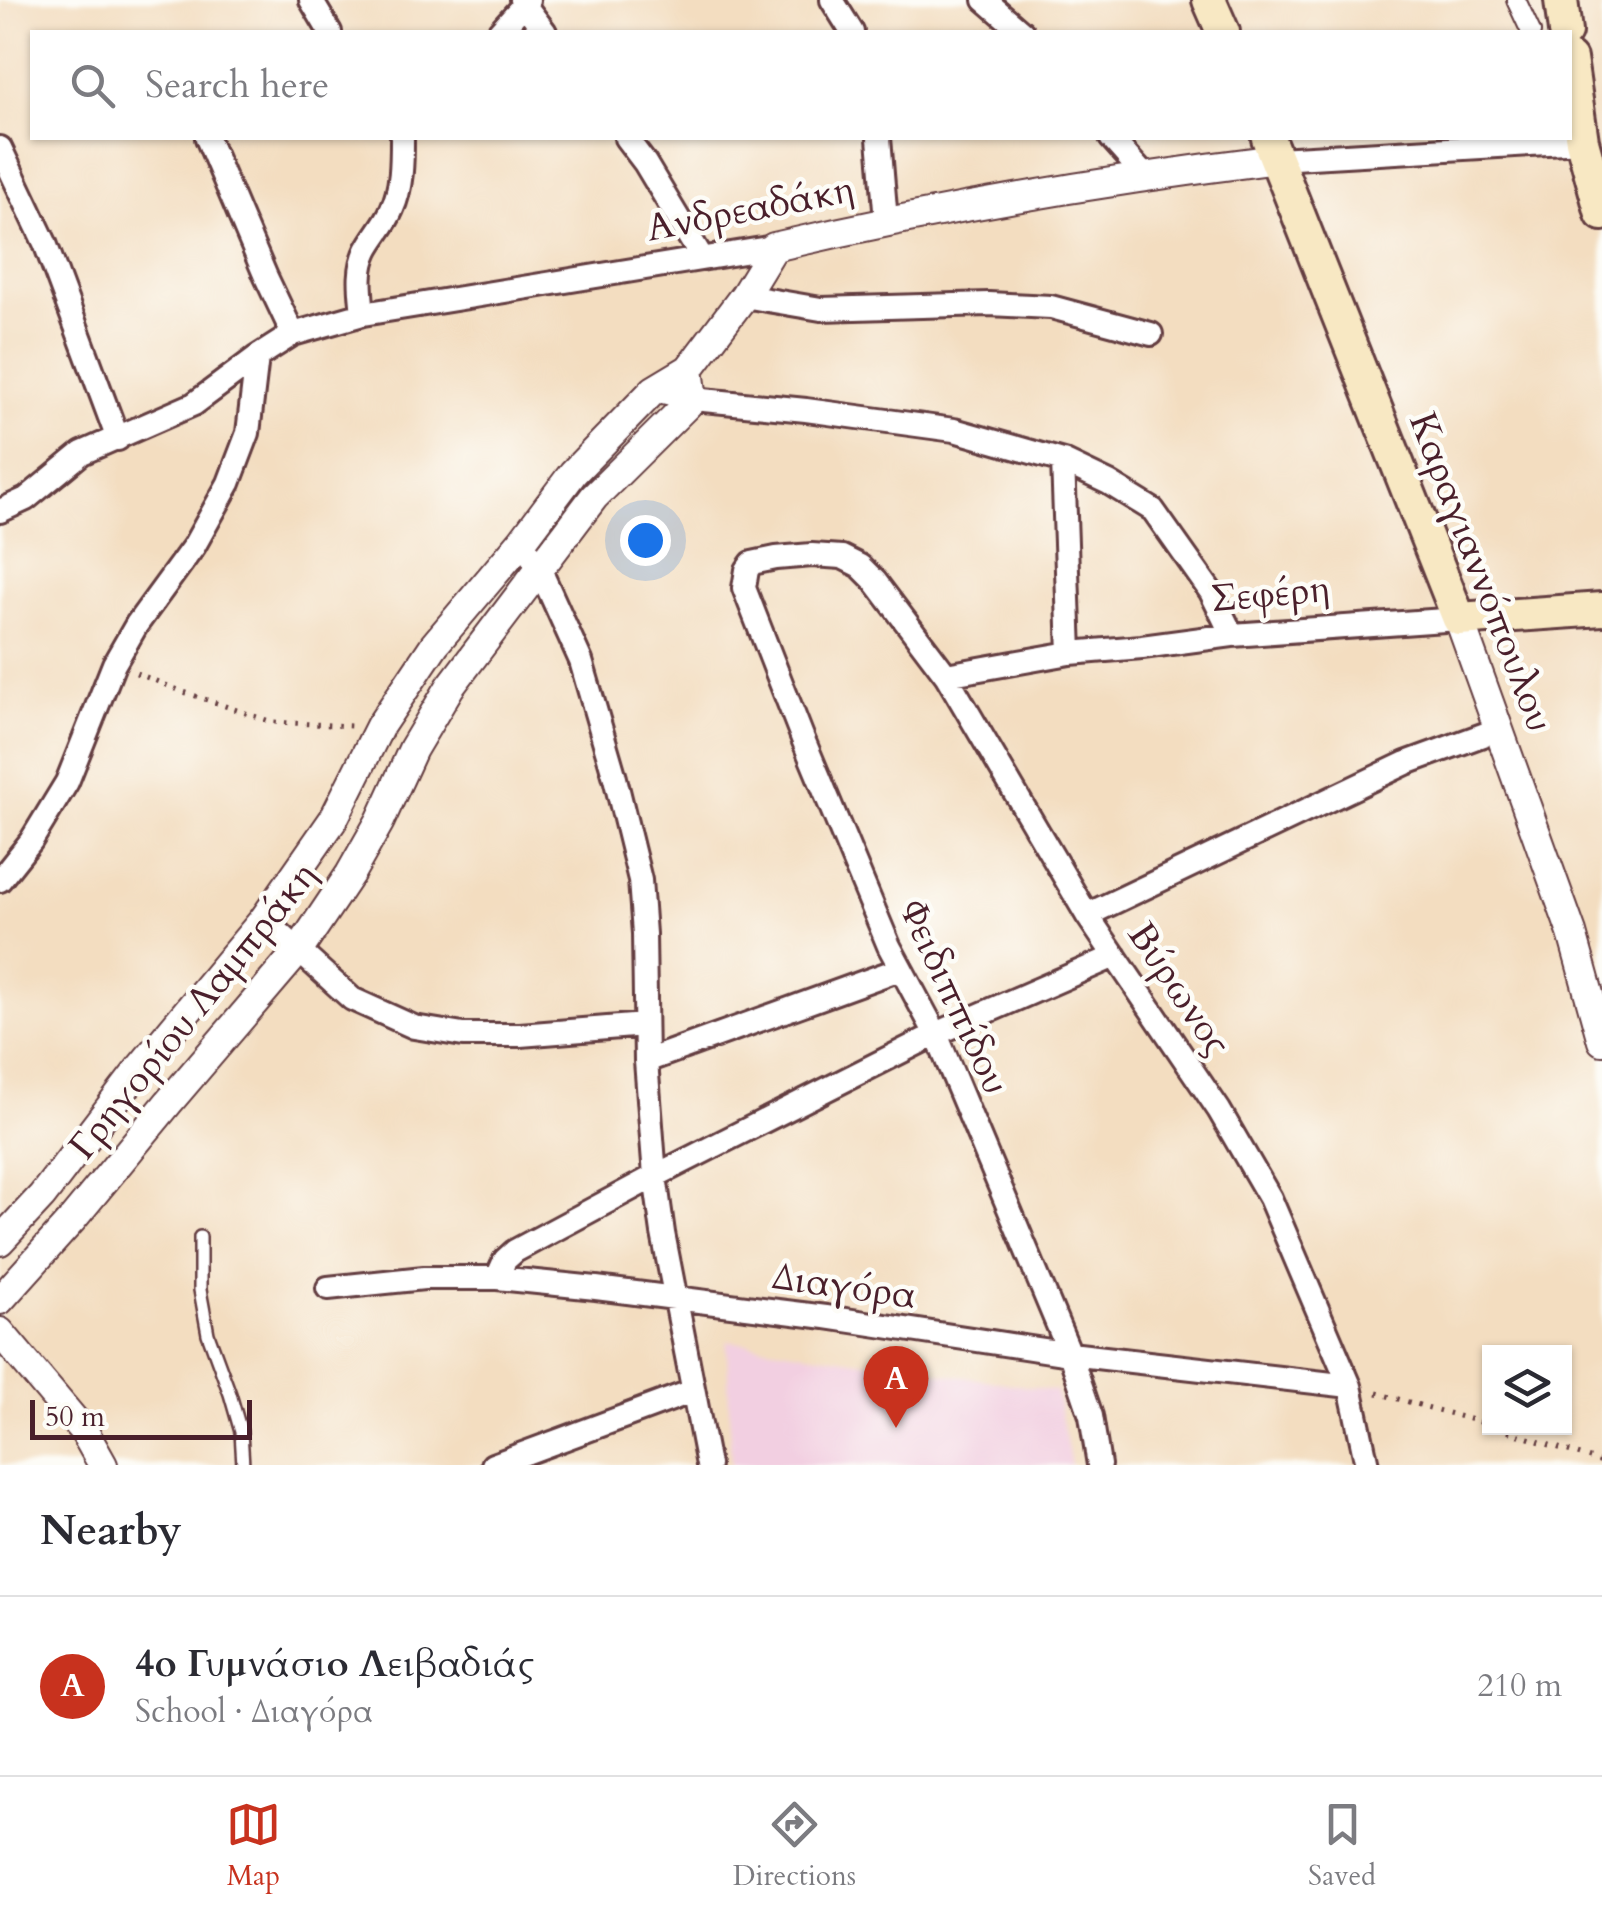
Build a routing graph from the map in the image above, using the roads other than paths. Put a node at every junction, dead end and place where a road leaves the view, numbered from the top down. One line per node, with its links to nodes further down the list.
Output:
1 (311, 0): 8 (street)
2 (832, 0): 11 (street)
3 (985, 0): 12 (street)
4 (1210, 0): 13 (main road)
5 (1516, 0): 14 (street)
6 (1560, 0): 15 (main road)
7 (525, 2): 9 (street); 10 (street)
8 (329, 30)
9 (501, 30)
10 (545, 30)
11 (851, 30)
12 (1020, 30)
13 (1222, 30)
14 (1530, 30)
15 (1566, 30)
16 (1572, 82): 17 (main road)
17 (1576, 128): 27 (main road)
18 (208, 140): 33 (street)
19 (402, 140): 32 (street)
20 (628, 140): 30 (street)
21 (879, 140): 28 (street)
22 (1113, 140): 26 (street)
23 (1394, 140): 25 (street, Ανδρεαδάκη)
24 (0, 148): 39 (street)
25 (1272, 148): 26 (street, Ανδρεαδάκη); 46 (main road, Καραγιαννόπουλου)
26 (1144, 175): 28 (street, Ανδρεαδάκη)
27 (1602, 214)
28 (886, 221): 29 (street, Ανδρεαδάκη)
29 (774, 247): 30 (street, Ανδρεαδάκη); 31 (street, Γρηγορίου Λαμπράκη)
30 (702, 258): 32 (street, Ανδρεαδάκη)
31 (744, 296): 34 (street); 36 (street, Γρηγορίου Λαμπράκη)
32 (364, 314): 33 (street, Ανδρεαδάκη)
33 (293, 334): 35 (street, Ανδρεαδάκη)
34 (1150, 334)
35 (258, 358): 39 (street, Ανδρεαδάκη); 51 (street)
36 (688, 369): 37 (street, Γρηγορίου Λαμπράκη); 38 (street)
37 (654, 390): 38 (street); 42 (street, Γρηγορίου Λαμπράκη)
38 (694, 400): 40 (street); 44 (street, Γρηγορίου Λαμπράκη)
39 (118, 438): 41 (street, Ανδρεαδάκη)
40 (1063, 461): 47 (street); 48 (street)
41 (1, 512)
42 (522, 541): 44 (street); 53 (street, Γρηγορίου Λαμπράκη)
43 (752, 563): 49 (street, Βύρωνος); 56 (street, Φειδιππίδου)
44 (540, 570): 54 (street, Γρηγορίου Λαμπράκη); 57 (street)
45 (1602, 609): 46 (main road, Σεφέρη)
46 (1459, 619): 47 (street, Σεφέρη); 50 (street, Καραγιαννόπουλου)
47 (1232, 635): 48 (street, Σεφέρη)
48 (1070, 653): 49 (street, Σεφέρη)
49 (946, 675): 52 (street, Βύρωνος)
50 (1499, 729): 52 (street); 59 (street, Καραγιαννόπουλου)
51 (0, 880)
52 (1087, 915): 55 (street, Βύρωνος)
53 (264, 919): 54 (street); 63 (street, Γρηγορίου Λαμπράκη)
54 (299, 950): 57 (street); 67 (street, Γρηγορίου Λαμπράκη)
55 (1115, 956): 58 (street); 70 (street, Βύρωνος)
56 (900, 970): 58 (street, Φειδιππίδου); 60 (street)
57 (645, 1024): 60 (street)
58 (936, 1034): 61 (street); 69 (street, Φειδιππίδου)
59 (1602, 1042)
60 (646, 1060): 61 (street)
61 (655, 1176): 64 (street); 66 (street)
62 (200, 1236): 73 (lane)
63 (0, 1241)
64 (497, 1278): 65 (street, Διαγόρα); 66 (street, Διαγόρα)
65 (328, 1288)
66 (677, 1298): 69 (street, Διαγόρα); 71 (street)
67 (0, 1300)
68 (0, 1332): 72 (street)
69 (1070, 1354): 70 (street, Διαγόρα); 76 (street, Φειδιππίδου)
70 (1350, 1386): 77 (street, Βύρωνος)
71 (694, 1391): 74 (street); 75 (street)
72 (103, 1465)
73 (243, 1465)
74 (494, 1465)
75 (708, 1465)
76 (1099, 1465)
77 (1367, 1465)

